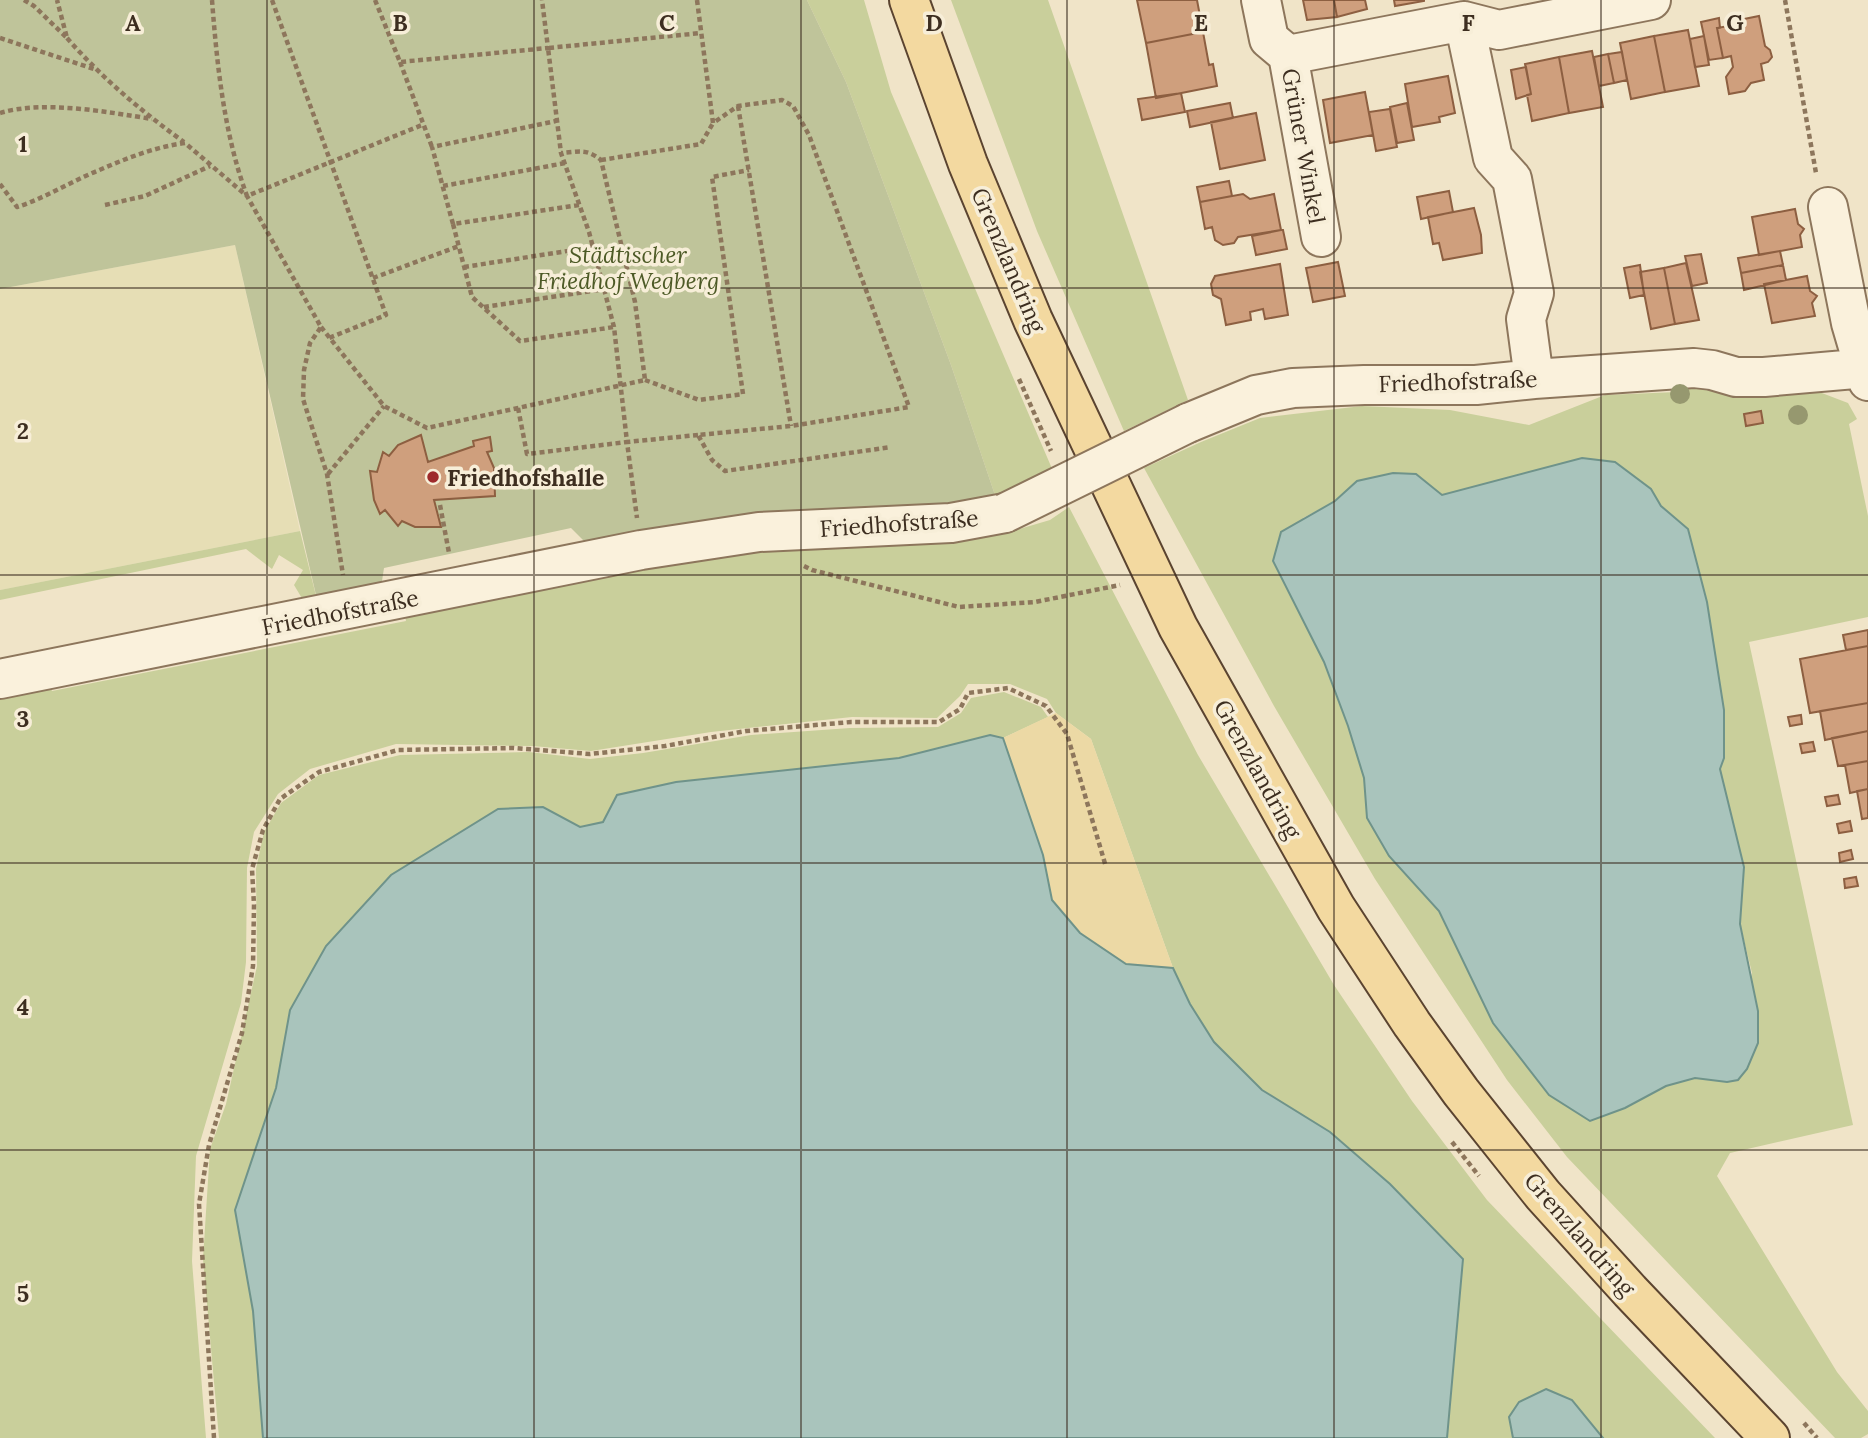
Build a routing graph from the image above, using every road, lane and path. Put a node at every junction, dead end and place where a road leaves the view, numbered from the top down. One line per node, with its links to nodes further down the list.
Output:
1 (24, 0): 15 (path)
2 (57, 0): 15 (path)
3 (212, 0): 36 (path)
4 (272, 0): 30 (path)
5 (375, 0): 18 (path)
6 (542, 0): 16 (path)
7 (697, 0): 13 (path)
8 (909, 0): 70 (main road, Grenzlandring)
9 (1261, 0): 17 (street, Grüner Winkel)
10 (1651, 0): 12 (street, Grüner Winkel)
11 (1784, 0): 39 (path)
12 (1464, 21): 17 (street, Grüner Winkel); 52 (street)
13 (701, 33): 16 (path); 24 (path)
14 (0, 38): 19 (path)
15 (67, 38): 19 (path)
16 (548, 48): 18 (path); 23 (path)
17 (1288, 55): 41 (street, Grüner Winkel)
18 (400, 62): 25 (path)
19 (94, 69): 22 (path)
20 (738, 106): 24 (path); 33 (path); 57 (path)
21 (0, 113): 22 (path)
22 (153, 119): 26 (path)
23 (556, 121): 27 (path); 28 (path)
24 (713, 123): 29 (path)
25 (422, 125): 27 (path); 30 (path)
26 (185, 143): 32 (path); 34 (path)
27 (432, 147): 35 (path)
28 (561, 153): 29 (path); 31 (path)
29 (601, 160): 53 (path)
30 (332, 161): 36 (path); 45 (path)
31 (565, 163): 35 (path); 38 (path)
32 (210, 166): 36 (path); 37 (path)
33 (749, 170): 53 (path); 57 (path)
34 (0, 184)
35 (443, 186): 40 (path)
36 (247, 196): 48 (path)
37 (105, 205)
38 (579, 205): 40 (path); 43 (path)
39 (1828, 207): 51 (street, Friedhofstraße)
40 (453, 224): 42 (path)
41 (1321, 237)
42 (459, 246): 44 (path); 45 (path)
43 (593, 247): 44 (path); 46 (path)
44 (464, 267): 47 (path)
45 (373, 278): 50 (path)
46 (605, 289): 47 (path); 49 (path)
47 (483, 307): 49 (path)
48 (321, 327): 50 (path); 61 (path)
49 (614, 327): 54 (path)
50 (329, 338): 55 (path)
51 (1867, 373): 52 (street, Friedhofstraße)
52 (1534, 379): 63 (street, Friedhofstraße, bridge)
53 (645, 380): 54 (path)
54 (620, 386): 56 (path); 59 (path)
55 (384, 406): 56 (path); 61 (path)
56 (518, 408): 59 (path)
57 (792, 426): 58 (path)
58 (698, 435): 59 (path); 60 (path)
59 (627, 442): 63 (path)
60 (891, 447)
61 (327, 474): 67 (path)
62 (440, 505): 66 (path)
63 (641, 550): 66 (street, Friedhofstraße)
64 (801, 565): 65 (path)
65 (1121, 585)
66 (455, 588): 67 (street, Friedhofstraße)
67 (349, 610): 68 (street, Friedhofstraße)
68 (0, 679)
69 (1106, 867): 71 (path)
70 (1785, 1428): 72 (path)
71 (214, 1438)
72 (1817, 1438)

